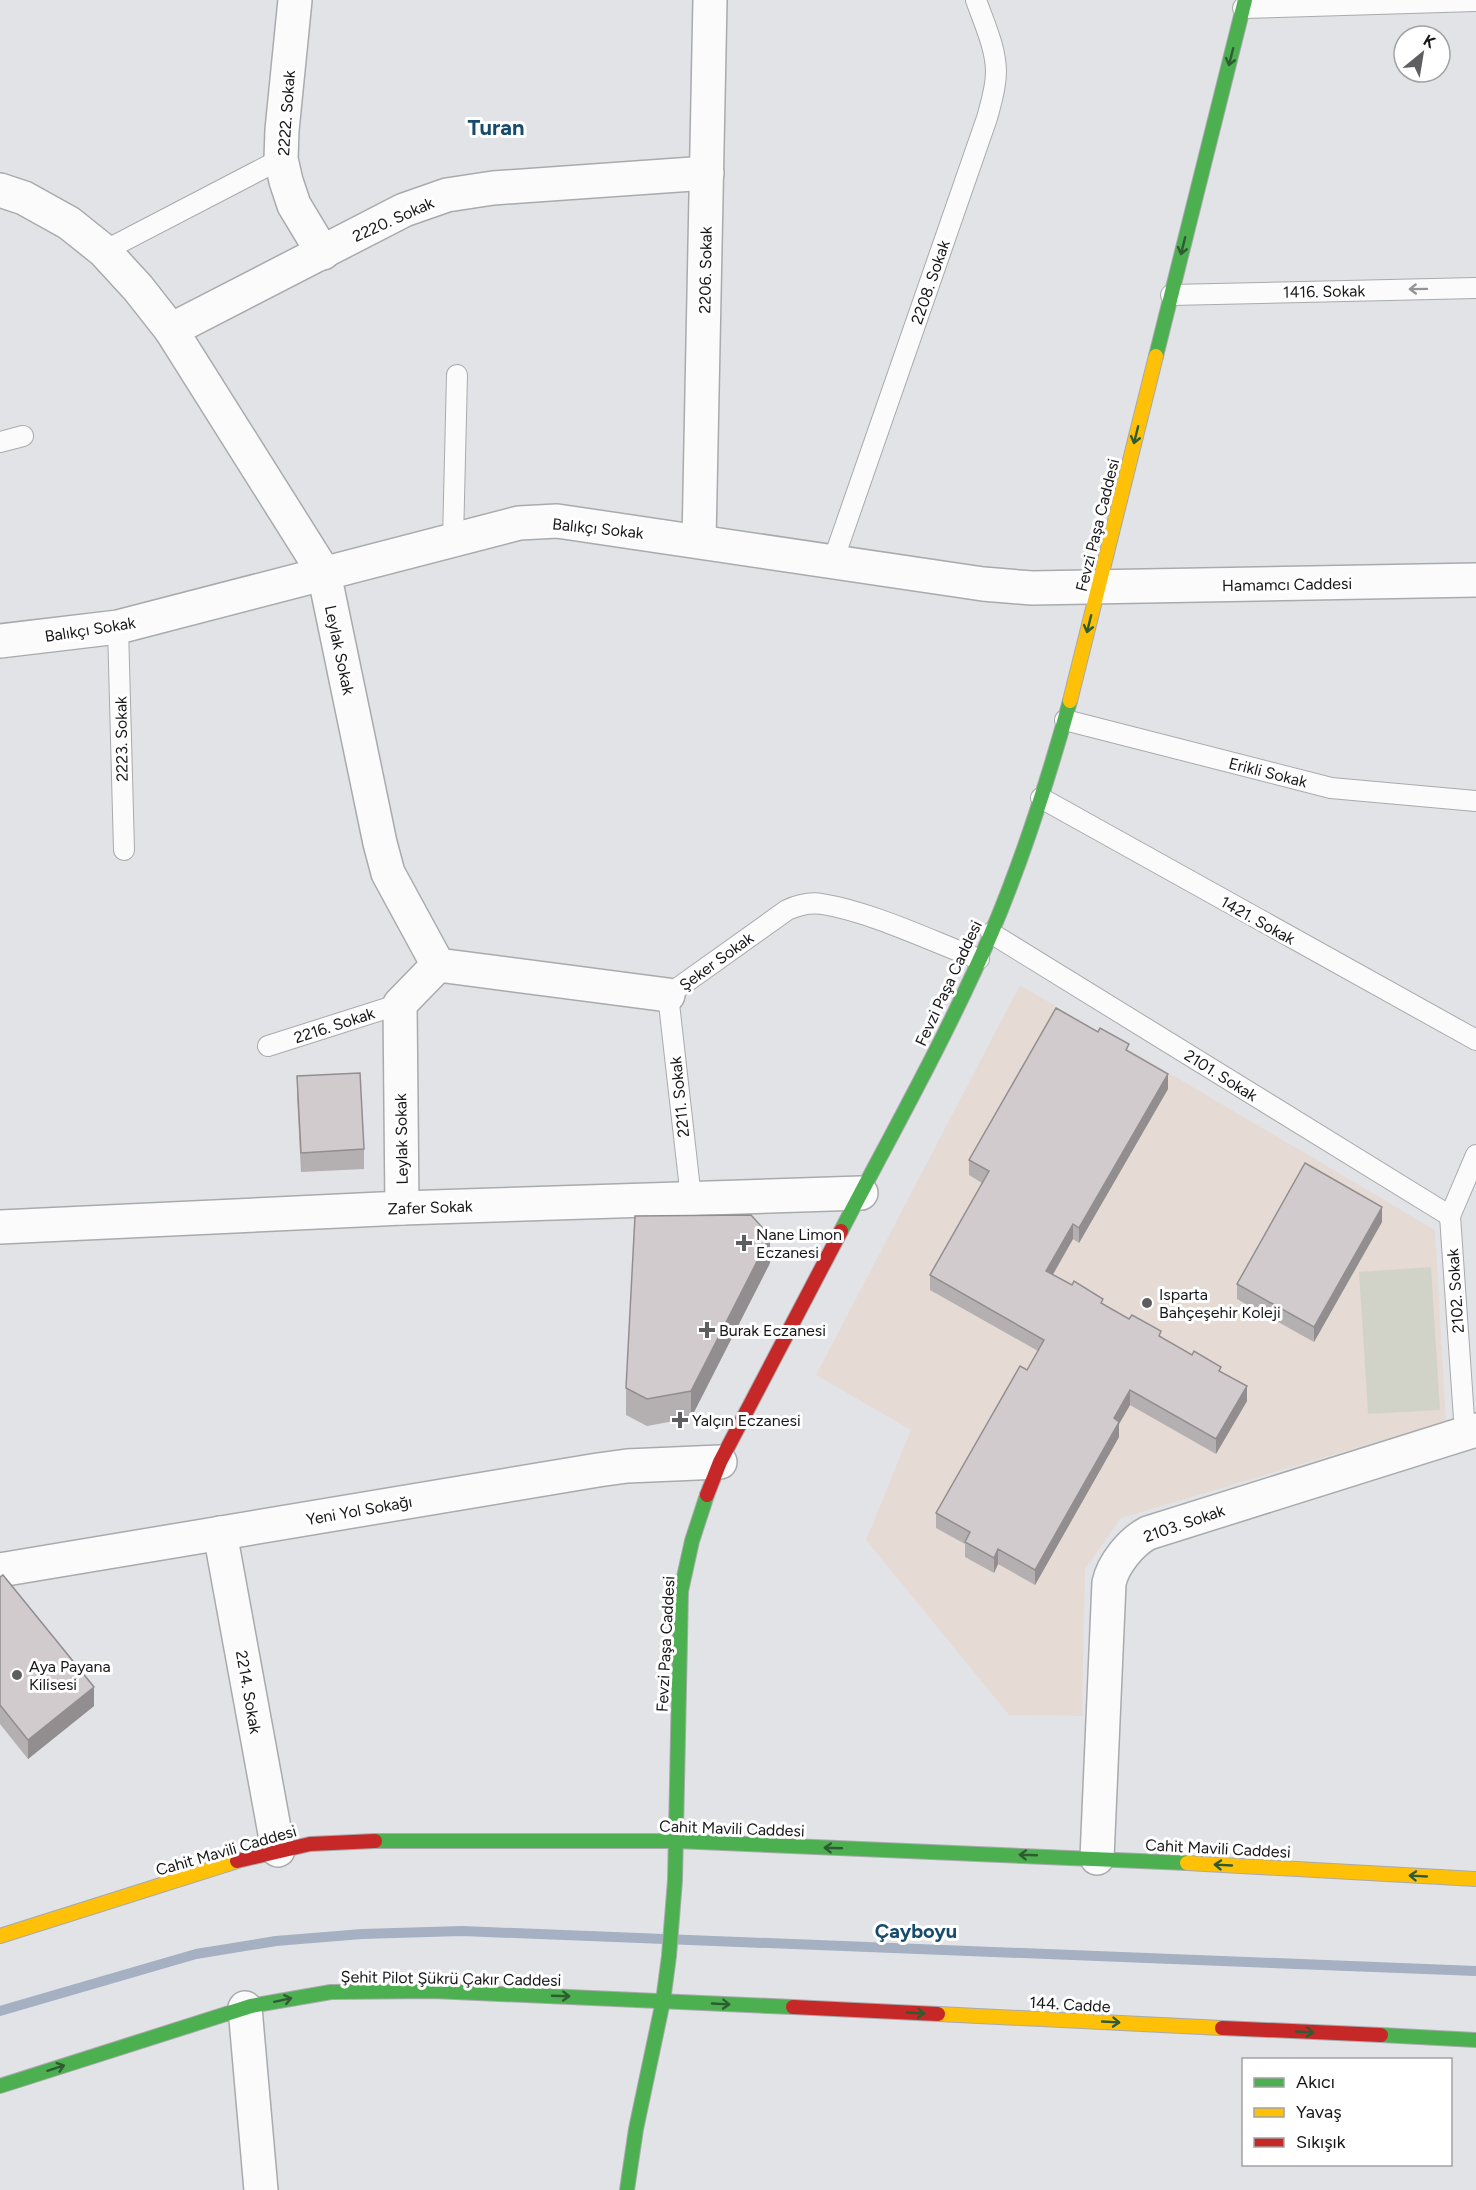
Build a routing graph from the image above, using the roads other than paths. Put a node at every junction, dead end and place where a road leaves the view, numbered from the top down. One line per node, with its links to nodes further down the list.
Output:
1 (295, 0): 6 (street, 2222. Sokak)
2 (710, 0): 7 (street, 2206. Sokak)
3 (976, 0): 19 (lane, 2208. Sokak)
4 (1476, 1): 5 (lane)
5 (1244, 4): 12 (street, Fevzi Paşa Caddesi, one-way to 12)
6 (281, 159): 9 (lane); 10 (street, 2222. Sokak)
7 (707, 174): 10 (street, 2220. Sokak); 18 (street, 2206. Sokak)
8 (0, 190): 9 (street, Leylak Sokak)
9 (104, 251): 13 (street, Leylak Sokak)
10 (322, 253): 13 (street, 2220. Sokak)
11 (1476, 288): 12 (lane, 1416. Sokak, one-way to 12)
12 (1171, 295): 22 (street, Fevzi Paşa Caddesi, one-way to 22)
13 (171, 330): 20 (street, Leylak Sokak)
14 (457, 375): 17 (lane)
15 (23, 436): 16 (lane)
16 (0, 442)
17 (453, 540): 18 (street, Balıkçı Sokak); 20 (street, Balıkçı Sokak)
18 (699, 541): 19 (street, Balıkçı Sokak)
19 (833, 561): 22 (street, Balıkçı Sokak)
20 (324, 573): 23 (street, Balıkçı Sokak); 31 (street, Leylak Sokak)
21 (1476, 580): 22 (street, Hamamcı Caddesi)
22 (1098, 588): 25 (street, Fevzi Paşa Caddesi, one-way to 25)
23 (118, 627): 24 (street, Balıkçı Sokak); 28 (lane, 2223. Sokak)
24 (0, 641)
25 (1065, 720): 26 (street, Fevzi Paşa Caddesi); 27 (lane, Erikli Sokak)
26 (1041, 798): 29 (street, Fevzi Paşa Caddesi); 34 (lane, 1421. Sokak)
27 (1476, 801)
28 (124, 850)
29 (991, 933): 30 (street, Fevzi Paşa Caddesi); 40 (lane, 2101. Sokak)
30 (979, 959): 32 (lane, Şeker Sokak); 37 (street, Fevzi Paşa Caddesi)
31 (438, 965): 32 (street, Şeker Sokak); 33 (street)
32 (668, 995): 38 (lane, 2211. Sokak)
33 (400, 1004): 35 (lane, 2216. Sokak); 39 (street, Leylak Sokak)
34 (1476, 1040)
35 (268, 1046)
36 (1476, 1155): 40 (lane, 2102. Sokak)
37 (861, 1193): 38 (street, Zafer Sokak); 43 (street, Fevzi Paşa Caddesi)
38 (691, 1198): 39 (street, Zafer Sokak)
39 (402, 1208): 41 (street, Zafer Sokak)
40 (1450, 1216): 42 (lane, 2102. Sokak)
41 (0, 1227)
42 (1470, 1432): 48 (street, 2103. Sokak)
43 (720, 1462): 44 (street, Yeni Yol Sokağı); 46 (street, Fevzi Paşa Caddesi)
44 (220, 1533): 45 (street, Yeni Yol Sokağı); 47 (street, 2214. Sokak)
45 (0, 1570)
46 (676, 1841): 47 (street, Cahit Mavili Caddesi); 48 (street, Cahit Mavili Caddesi, one-way to 46); 51 (street, Fevzi Paşa Caddesi)
47 (278, 1850): 50 (street, Cahit Mavili Caddesi)
48 (1097, 1858): 49 (street, Cahit Mavili Caddesi, one-way to 48)
49 (1476, 1879)
50 (0, 1936)
51 (663, 2001): 52 (street, Şehit Pilot Şükrü Çakır Caddesi, one-way to 51); 53 (street, 144. Cadde, one-way to 53); 56 (street, Fevzi Paşa Caddesi)
52 (245, 2008): 54 (street, Şehit Pilot Şükrü Çakır Caddesi, one-way to 52); 55 (street)
53 (1476, 2040)
54 (0, 2086)
55 (261, 2190)
56 (627, 2190)

